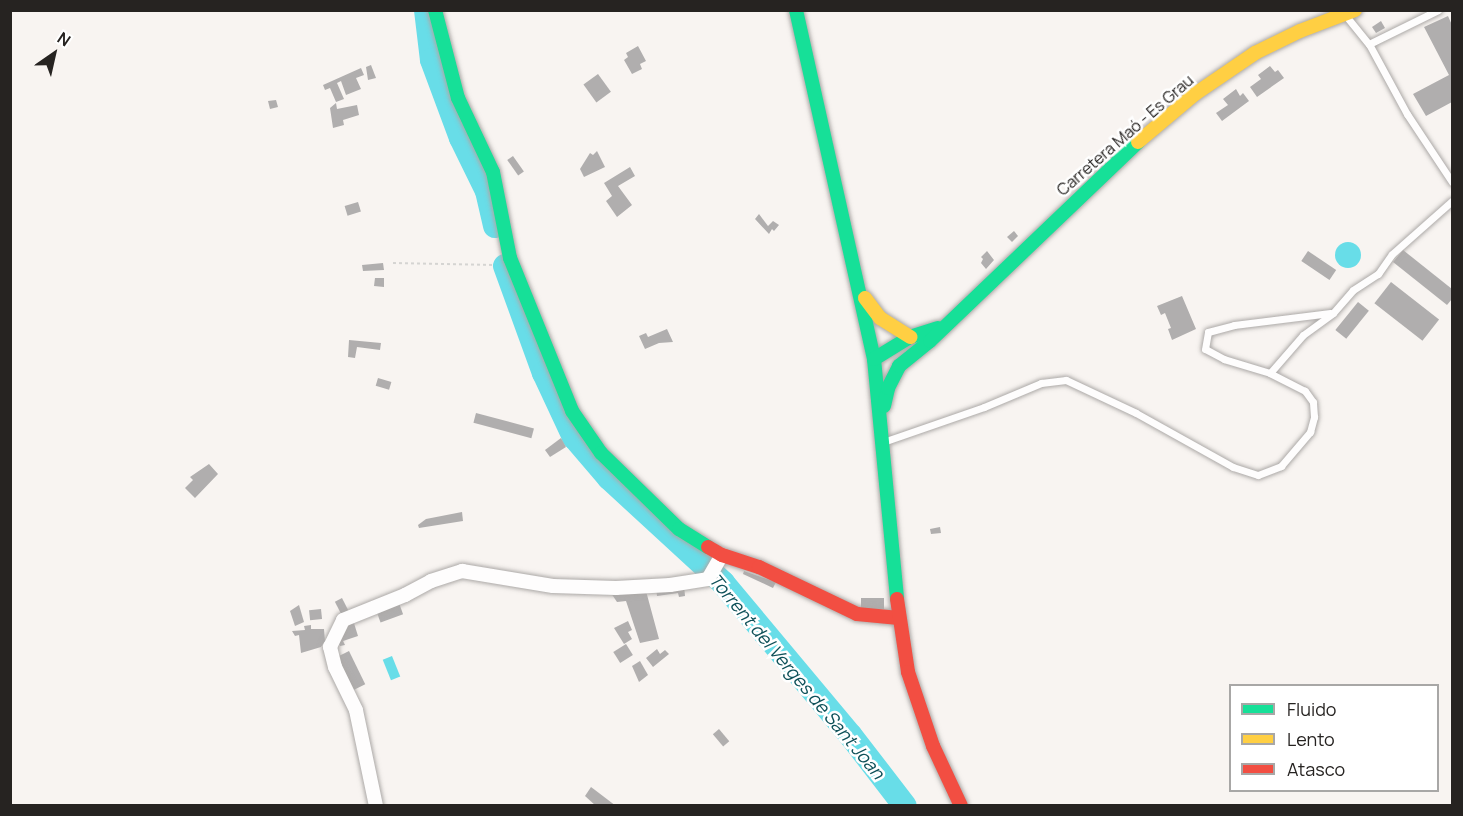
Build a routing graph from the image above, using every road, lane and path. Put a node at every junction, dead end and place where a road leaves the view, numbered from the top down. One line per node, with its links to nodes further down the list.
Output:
1 (435, 10): 19 (main road)
2 (796, 10): 10 (main road)
3 (1438, 10): 5 (lane)
4 (1350, 12): 5 (lane); 12 (main road, Carretera Maó - Es Grau)
5 (1368, 44): 6 (lane)
6 (1452, 182)
7 (1452, 201): 11 (lane)
8 (393, 263): 9 (path)
9 (494, 264)
10 (861, 293): 13 (main road); 15 (main road)
11 (1333, 313): 16 (lane); 16 (lane)
12 (944, 325): 13 (main road); 14 (main road, Carretera Maó - Es Grau)
13 (910, 337): 15 (main road)
14 (909, 356): 15 (main road); 17 (main road, Carretera Maó - Es Grau)
15 (874, 359): 17 (main road)
16 (1270, 374): 18 (lane)
17 (881, 424): 18 (main road)
18 (883, 442): 20 (main road)
19 (722, 555): 20 (main road); 21 (street)
20 (899, 618): 22 (main road)
21 (376, 806)
22 (961, 806)

